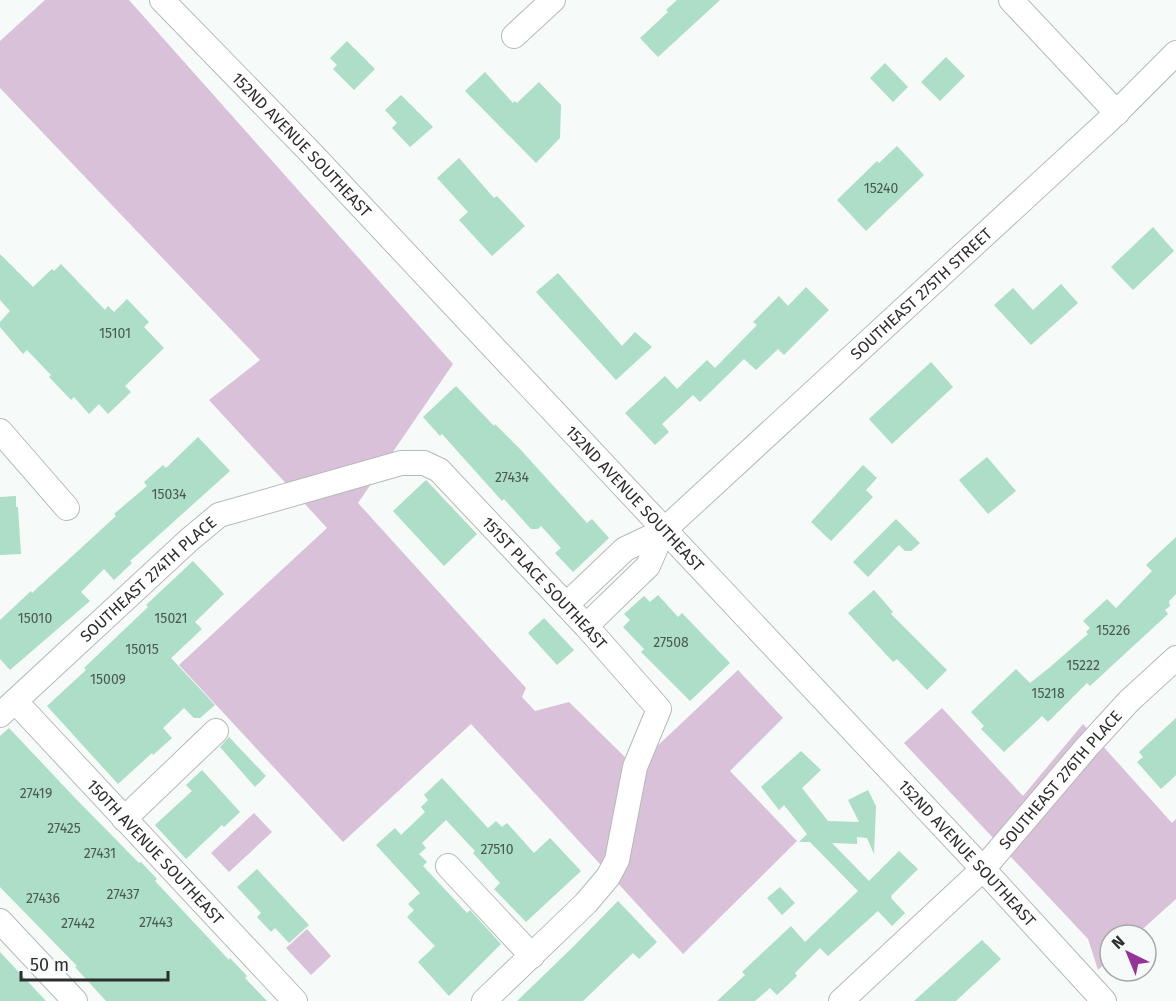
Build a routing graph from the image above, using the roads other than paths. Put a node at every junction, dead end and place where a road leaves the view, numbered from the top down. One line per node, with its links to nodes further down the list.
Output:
1 (162, 0): 10 (street, 152ND AVENUE SOUTHEAST)
2 (554, 0): 4 (street)
3 (1011, 0): 6 (street)
4 (514, 36)
5 (1176, 53): 6 (street, SOUTHEAST 275TH STREET)
6 (1117, 112): 10 (street, SOUTHEAST 275TH STREET)
7 (0, 431): 9 (street)
8 (424, 463): 11 (street, 151ST PLACE SOUTHEAST); 14 (street, SOUTHEAST 274TH PLACE)
9 (67, 508)
10 (663, 531): 11 (street, SOUTHEAST 275TH STREET); 12 (street, SOUTHEAST 275TH STREET); 18 (street, 152ND AVENUE SOUTHEAST)
11 (566, 605): 12 (street, 151ST PLACE SOUTHEAST)
12 (586, 626): 20 (street, 151ST PLACE SOUTHEAST)
13 (1176, 658): 18 (street, SOUTHEAST 276TH PLACE)
14 (8, 708): 16 (street, 150TH AVENUE SOUTHEAST)
15 (216, 731): 16 (street)
16 (124, 819): 22 (street, 150TH AVENUE SOUTHEAST)
17 (448, 866): 20 (street)
18 (983, 869): 24 (street, SOUTHEAST 276TH PLACE); 25 (street, 152ND AVENUE SOUTHEAST)
19 (0, 921): 21 (street)
20 (532, 956): 23 (street)
21 (75, 1001)
22 (295, 1001)
23 (484, 1001)
24 (841, 1001)
25 (1104, 1001)

